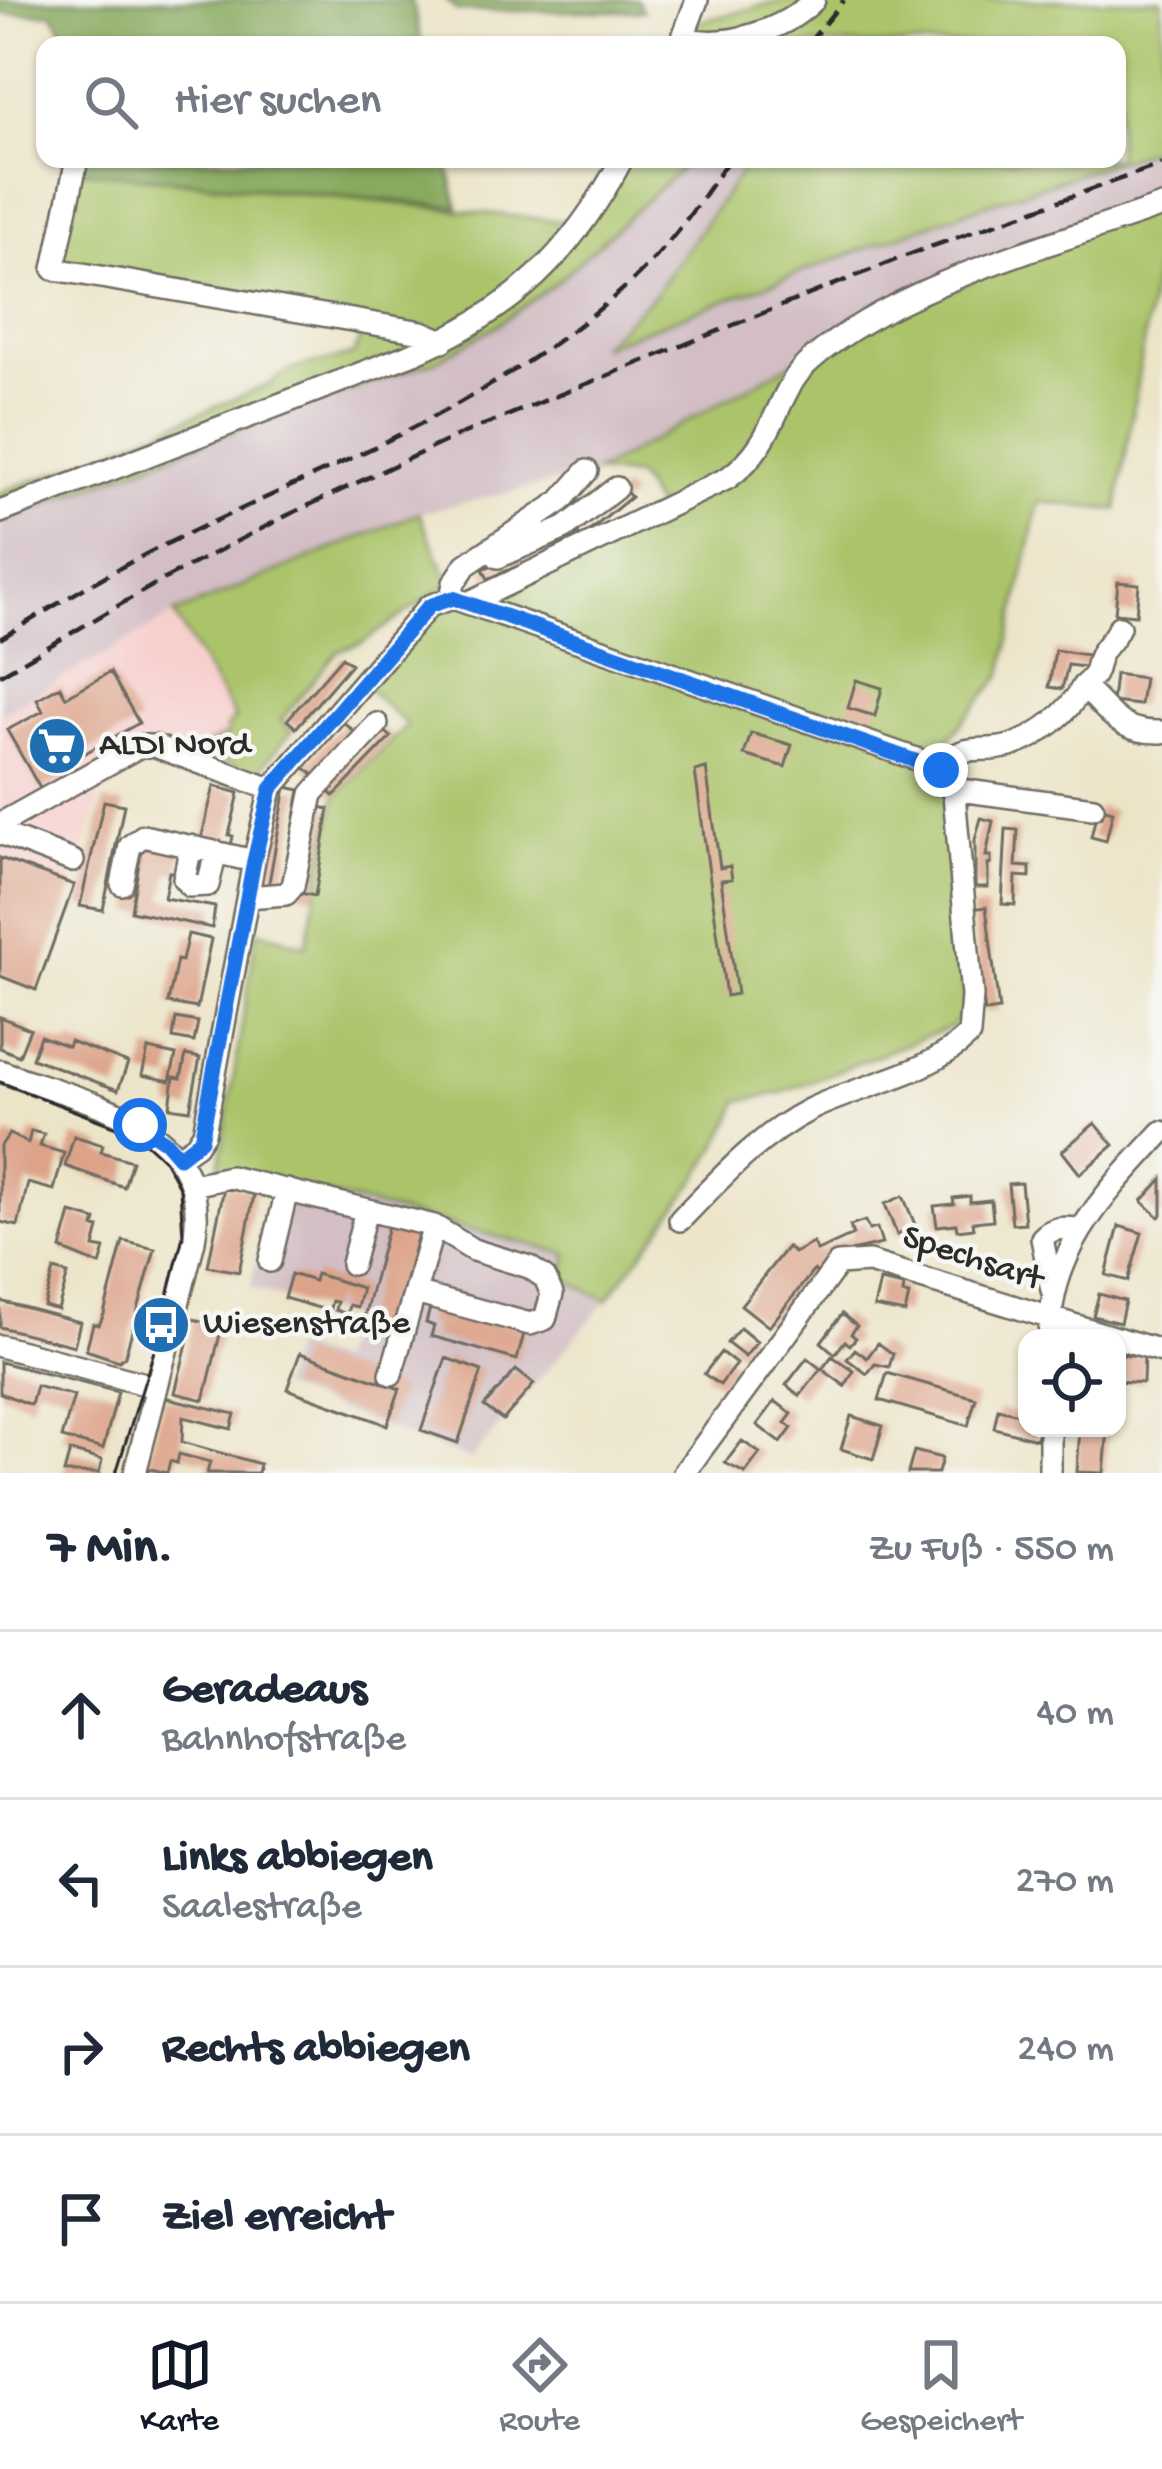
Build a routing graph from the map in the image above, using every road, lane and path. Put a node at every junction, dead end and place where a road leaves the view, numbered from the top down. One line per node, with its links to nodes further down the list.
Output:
1 (697, 0): 3 (street)
2 (814, 0): 4 (street)
3 (683, 36)
4 (747, 36)
5 (75, 168): 8 (street)
6 (617, 168): 8 (street)
7 (1162, 206): 15 (street)
8 (443, 340): 12 (street)
9 (586, 471): 11 (street)
10 (616, 488): 13 (street)
11 (565, 497): 13 (street); 14 (street)
12 (0, 512)
13 (584, 514): 14 (street)
14 (488, 559): 15 (street)
15 (459, 601): 20 (street); 21 (street)
16 (1119, 627): 17 (street)
17 (1083, 686): 19 (street); 20 (street)
18 (377, 724): 22 (street)
19 (1162, 732)
20 (946, 779): 23 (street); 38 (street)
21 (275, 784): 22 (street); 24 (street); 29 (street)
22 (318, 788): 31 (street)
23 (1093, 808)
24 (0, 824)
25 (0, 833): 28 (street)
26 (191, 846): 27 (street); 27 (street); 30 (street)
27 (216, 852): 29 (street)
28 (73, 860)
29 (254, 861): 31 (street)
30 (122, 884)
31 (248, 897): 34 (street)
32 (0, 1070): 34 (street)
33 (1162, 1132): 43 (street, Spechsart)
34 (179, 1157): 35 (street)
35 (193, 1185): 36 (street); 48 (street)
36 (287, 1190): 37 (street); 40 (street)
37 (366, 1210): 39 (street); 41 (street)
38 (680, 1220)
39 (434, 1226): 42 (street); 42 (street)
40 (270, 1261)
41 (352, 1264)
42 (416, 1293): 47 (street)
43 (1050, 1329): 51 (street, Spechsart)
44 (1126, 1341): 46 (street)
45 (0, 1346): 48 (street)
46 (1162, 1351)
47 (392, 1374)
48 (156, 1387): 50 (street)
49 (1050, 1437): 52 (street)
50 (135, 1473)
51 (684, 1473)
52 (1050, 1473)

